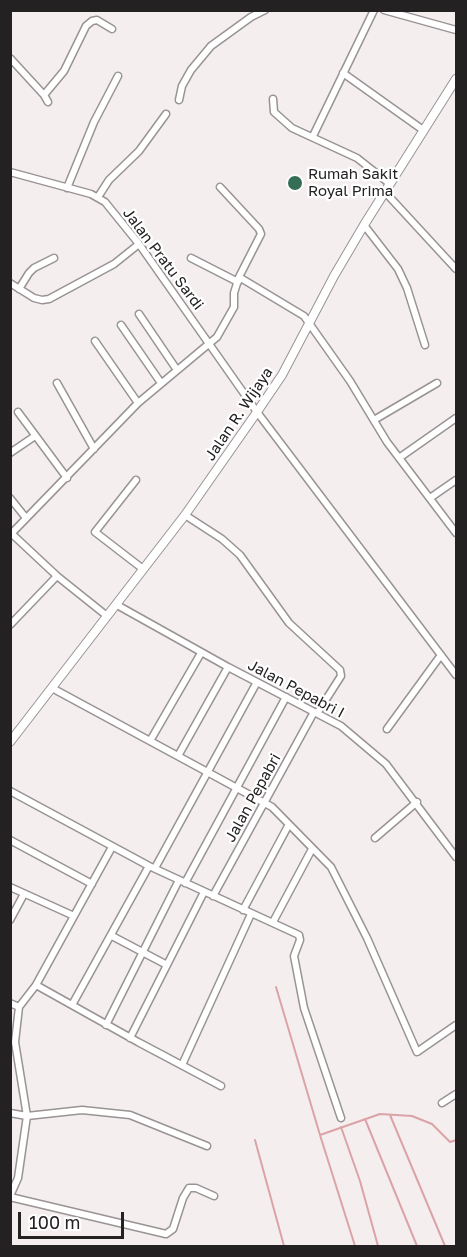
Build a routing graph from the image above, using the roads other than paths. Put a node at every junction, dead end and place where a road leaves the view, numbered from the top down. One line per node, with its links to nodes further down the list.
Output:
1 (265, 10): 12 (street)
2 (374, 10): 7 (street)
3 (384, 10): 5 (street)
4 (111, 29): 10 (street)
5 (456, 30)
6 (11, 59): 10 (street)
7 (343, 73): 15 (street); 16 (street)
8 (118, 76): 20 (street)
9 (456, 79): 15 (street, Jalan R. Wijaya)
10 (44, 95): 13 (street)
11 (273, 99): 16 (street)
12 (179, 100)
13 (48, 102)
14 (166, 114): 22 (street)
15 (423, 130): 18 (street, Jalan R. Wijaya)
16 (313, 136): 18 (street)
17 (10, 172): 20 (street)
18 (390, 184): 21 (street, Jalan R. Wijaya)
19 (220, 187): 28 (street)
20 (67, 188): 22 (street)
21 (385, 192): 23 (street, Jalan R. Wijaya); 27 (street)
22 (98, 197): 24 (street, Jalan Pratu Sardi)
23 (364, 225): 32 (street, Jalan R. Wijaya); 36 (street)
24 (139, 244): 30 (street); 35 (street, Jalan Pratu Sardi)
25 (54, 258): 30 (street)
26 (191, 258): 28 (street)
27 (456, 269)
28 (238, 279): 32 (street); 35 (street)
29 (10, 283): 30 (street)
30 (19, 289)
31 (139, 314): 37 (street)
32 (309, 323): 43 (street, Jalan R. Wijaya); 45 (street)
33 (121, 325): 39 (street)
34 (95, 341): 41 (street)
35 (211, 344): 37 (street); 43 (street, Jalan Pratu Sardi)
36 (425, 345)
37 (177, 370): 39 (street)
38 (57, 383): 47 (street)
39 (161, 383): 41 (street)
40 (437, 383): 45 (street)
41 (138, 403): 47 (street)
42 (18, 412): 46 (street)
43 (258, 412): 55 (street, Jalan R. Wijaya); 65 (street, Jalan Pratu Sardi)
44 (456, 418): 49 (street)
45 (374, 420): 49 (street)
46 (35, 436): 48 (street); 50 (street)
47 (94, 449): 50 (street)
48 (10, 453)
49 (399, 458): 54 (street)
50 (67, 478): 56 (street)
51 (136, 480): 59 (street)
52 (456, 480): 54 (street)
53 (10, 498): 56 (street)
54 (430, 498): 57 (street)
55 (185, 515): 59 (street, Jalan R. Wijaya); 71 (street, Jalan Pepabri)
56 (26, 519): 58 (street)
57 (456, 533)
58 (11, 534): 60 (street)
59 (143, 569): 61 (street, Jalan R. Wijaya)
60 (57, 576): 62 (street); 63 (street)
61 (117, 605): 62 (street, Jalan R. Wijaya); 64 (street, Jalan Pepabri I)
62 (107, 616): 69 (street, Jalan R. Wijaya)
63 (10, 625)
64 (201, 653): 66 (street, Jalan Pepabri I); 73 (street)
65 (441, 655): 67 (street, Jalan Pratu Sardi); 72 (street)
66 (228, 667): 68 (street, Jalan Pepabri I); 75 (street)
67 (456, 675)
68 (257, 682): 70 (street, Jalan Pepabri I); 76 (street)
69 (52, 688): 73 (street); 74 (street, Jalan R. Wijaya)
70 (286, 697): 71 (street, Jalan Pepabri I); 77 (street)
71 (316, 712): 79 (street, Jalan Pepabri); 80 (street, Jalan Pepabri I)
72 (387, 729)
73 (150, 741): 75 (street)
74 (10, 742)
75 (178, 756): 76 (street)
76 (206, 772): 77 (street); 87 (street)
77 (236, 789): 79 (street); 88 (street)
78 (10, 791): 84 (street)
79 (264, 802): 81 (street); 93 (street, Jalan Pepabri)
80 (417, 802): 82 (street); 86 (street, Jalan Pepabri I)
81 (288, 825): 85 (street); 94 (street)
82 (375, 838)
83 (10, 840): 89 (street)
84 (112, 847): 87 (street); 89 (street)
85 (312, 849): 98 (street); 107 (street)
86 (456, 857)
87 (152, 867): 88 (street); 99 (street)
88 (182, 881): 91 (street); 100 (street)
89 (92, 884): 96 (street)
90 (10, 887): 92 (street)
91 (204, 892): 93 (street); 101 (street)
92 (24, 894): 96 (street); 97 (street)
93 (213, 896): 94 (street)
94 (243, 910): 95 (street)
95 (251, 914): 98 (street); 109 (street)
96 (74, 916): 102 (street)
97 (10, 920)
98 (273, 922): 115 (street)
99 (112, 936): 100 (street); 104 (street)
100 (143, 952): 101 (street); 106 (street)
101 (167, 964): 108 (street)
102 (36, 985): 104 (street); 105 (street)
103 (10, 1003): 105 (street)
104 (72, 1005): 106 (street)
105 (19, 1007): 114 (street)
106 (106, 1024): 108 (street)
107 (456, 1025)
108 (130, 1038): 109 (street)
109 (182, 1065): 110 (street)
110 (221, 1086)
111 (456, 1094): 112 (street)
112 (442, 1103)
113 (10, 1113): 114 (street)
114 (27, 1116): 116 (street); 117 (street)
115 (341, 1118)
116 (207, 1146)
117 (10, 1196): 118 (street)
118 (214, 1196)

